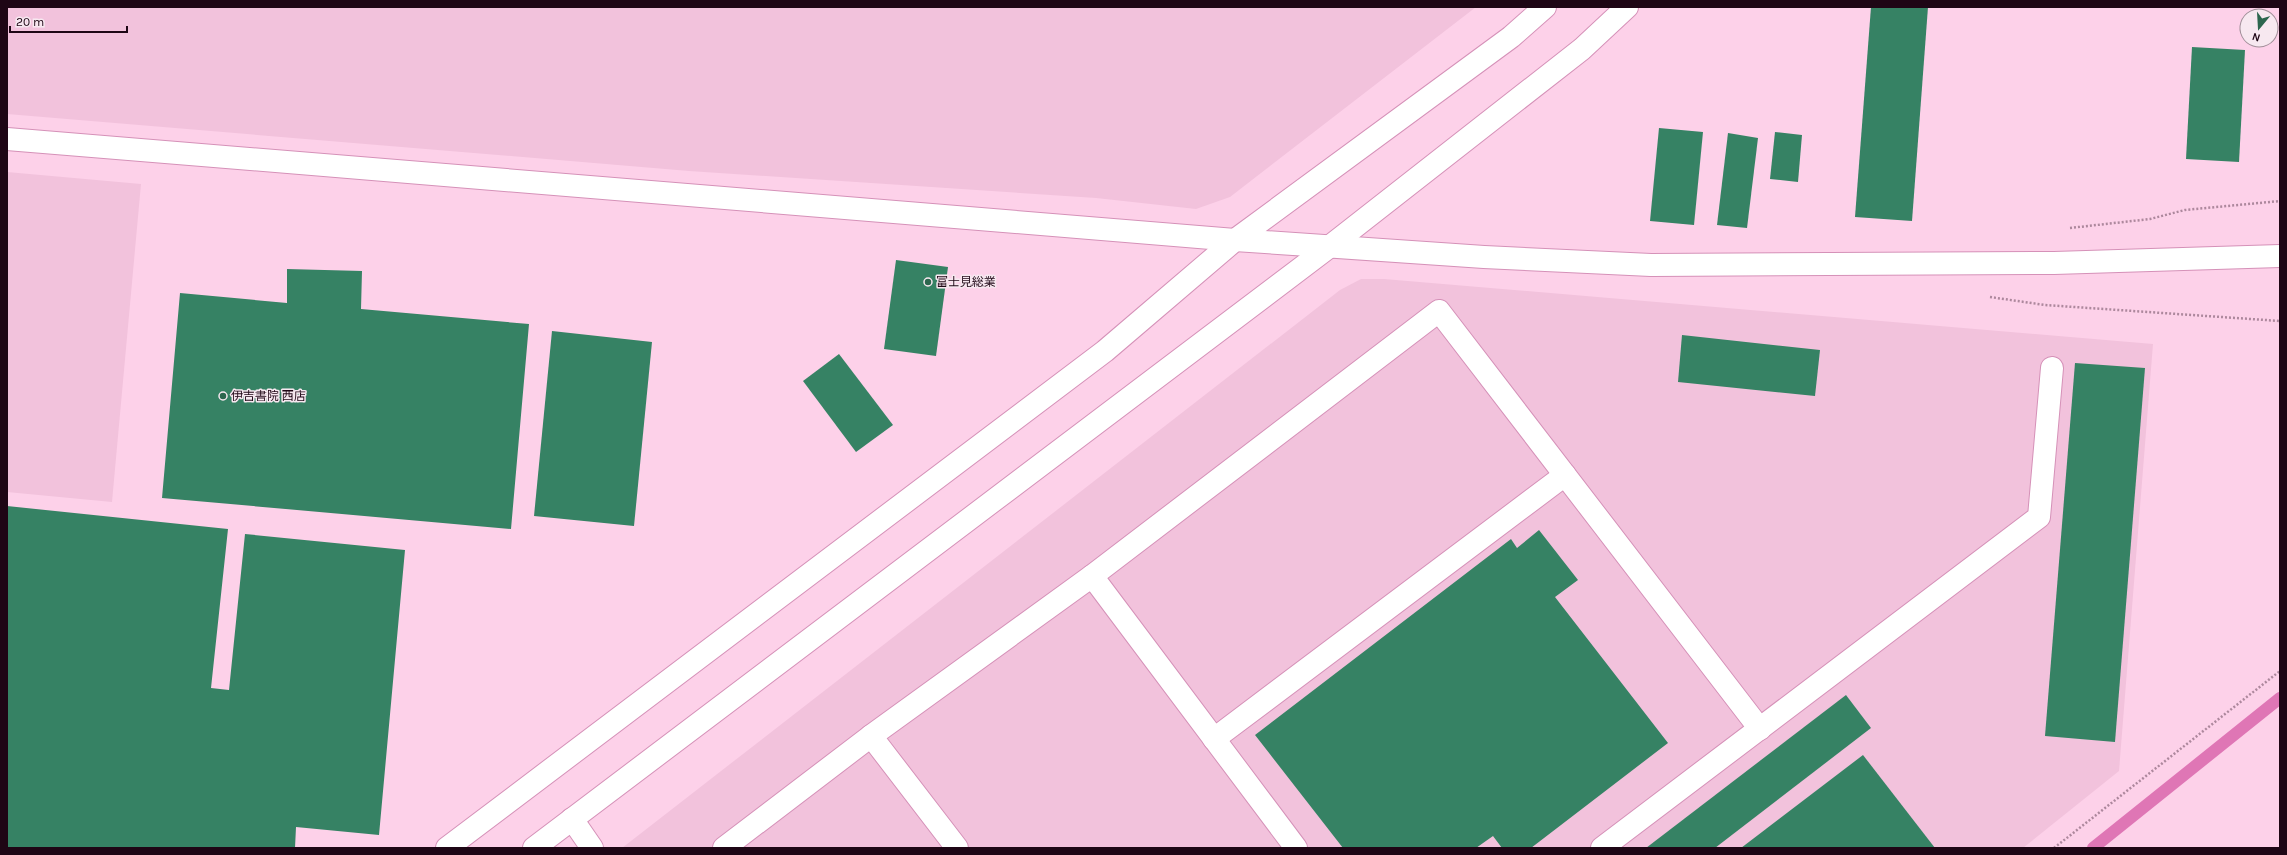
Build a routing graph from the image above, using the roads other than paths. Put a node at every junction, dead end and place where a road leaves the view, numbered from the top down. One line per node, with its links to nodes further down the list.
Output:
1 (1545, 7): 4 (street)
2 (1627, 7): 5 (street)
3 (7, 139): 4 (street)
4 (1234, 240): 5 (street); 14 (street)
5 (1329, 247): 6 (street); 13 (street)
6 (2280, 256)
7 (2052, 368): 10 (street)
8 (1565, 475): 9 (street); 10 (street); 12 (street)
9 (1092, 576): 11 (street); 12 (street)
10 (1760, 729): 20 (street)
11 (871, 736): 17 (street); 18 (street)
12 (1214, 739): 19 (street)
13 (572, 819): 15 (street); 16 (street)
14 (447, 848)
15 (534, 848)
16 (592, 848)
17 (724, 848)
18 (957, 848)
19 (1296, 848)
20 (1602, 848)

